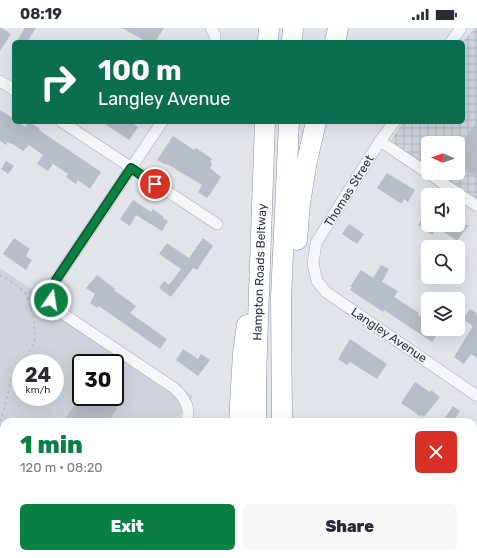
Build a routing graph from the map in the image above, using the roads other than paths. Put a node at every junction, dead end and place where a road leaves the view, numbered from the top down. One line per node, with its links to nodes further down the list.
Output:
1 (210, 28): 6 (street)
2 (269, 28): 7 (highway)
3 (293, 28): 8 (highway)
4 (338, 28): 9 (highway)
5 (461, 28): 10 (street)
6 (215, 40)
7 (268, 40)
8 (292, 40)
9 (335, 40)
10 (452, 40)
11 (0, 81): 12 (street)
12 (12, 89)
13 (65, 124): 20 (street)
14 (161, 124): 20 (street)
15 (265, 124): 23 (highway, Hampton Roads Beltway)
16 (289, 124): 25 (highway, Hampton Roads Beltway)
17 (316, 124): 25 (highway)
18 (393, 124): 19 (street, Thomas Street)
19 (380, 141): 21 (street); 24 (street, Thomas Street)
20 (131, 168): 22 (street); 27 (street)
21 (477, 206)
22 (217, 224)
23 (261, 230): 28 (highway); 29 (highway, Hampton Roads Beltway)
24 (313, 264): 26 (street, Langley Avenue)
25 (281, 298): 30 (highway, Hampton Roads Beltway)
26 (477, 396)
27 (187, 418)
28 (239, 418)
29 (256, 418)
30 (282, 418)

